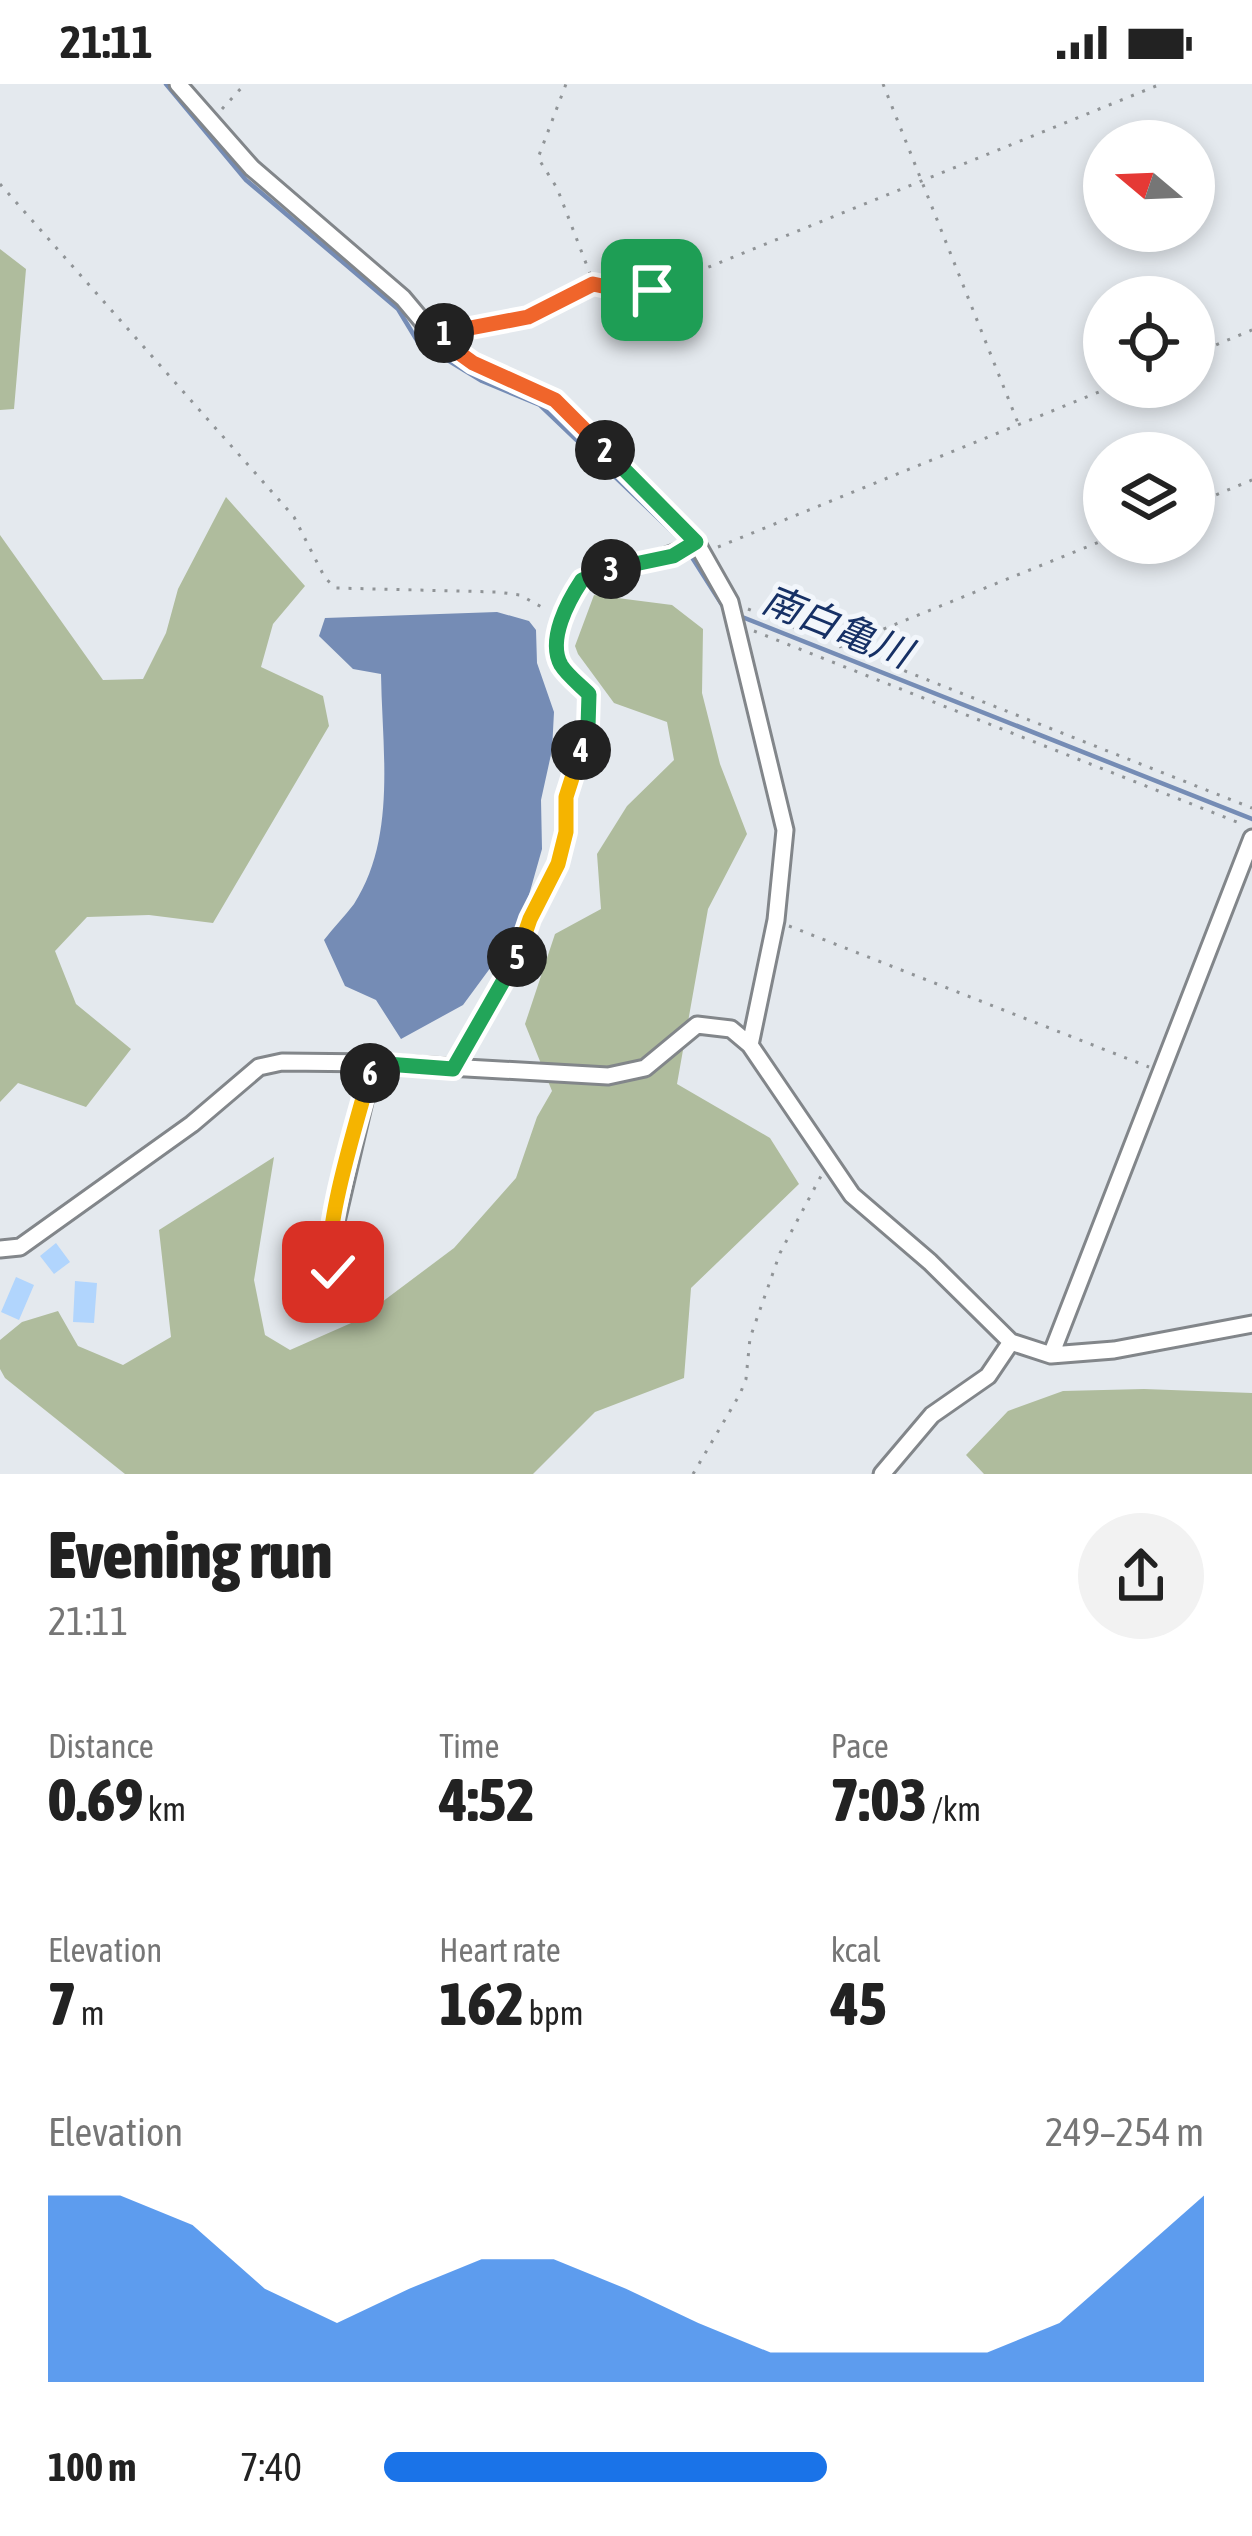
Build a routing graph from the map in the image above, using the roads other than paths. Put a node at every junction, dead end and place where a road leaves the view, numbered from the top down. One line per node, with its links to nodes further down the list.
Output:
1 (178, 84): 2 (street)
2 (694, 549): 4 (street); 6 (street)
3 (1252, 838): 11 (street)
4 (750, 1045): 6 (street); 10 (street)
5 (373, 1063): 6 (street); 7 (street); 8 (street)
6 (453, 1069)
7 (0, 1249)
8 (335, 1308)
9 (1252, 1324): 11 (street)
10 (1011, 1342): 11 (street); 12 (street)
11 (1051, 1355)
12 (882, 1474)

